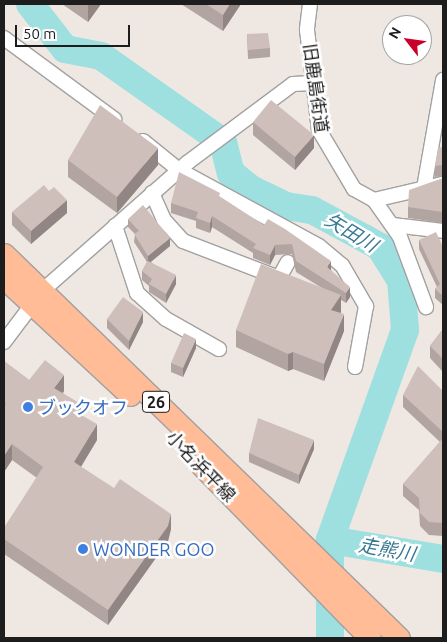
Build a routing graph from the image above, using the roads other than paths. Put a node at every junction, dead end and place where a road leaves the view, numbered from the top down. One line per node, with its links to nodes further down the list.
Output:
1 (310, 4): 4 (street, 旧鹿島街道)
2 (4, 38): 5 (street)
3 (443, 80): 7 (street)
4 (312, 83): 5 (street); 9 (street, 旧鹿島街道)
5 (183, 166): 8 (street); 20 (street)
6 (443, 184): 7 (street)
7 (424, 188): 9 (street)
8 (152, 193): 11 (street); 14 (street)
9 (374, 200): 10 (street)
10 (393, 225): 12 (street); 17 (street)
11 (115, 226): 16 (street); 19 (street)
12 (443, 231)
13 (4, 254): 16 (main road, 小名浜平線 / 26)
14 (288, 262)
15 (4, 278): 16 (main road, 小名浜平線 / 26)
16 (37, 297): 18 (street); 21 (main road, 小名浜平線 / 26)
17 (426, 307)
18 (4, 342)
19 (219, 349)
20 (355, 367)
21 (347, 602): 22 (main road, 小名浜平線 / 26); 23 (main road, 26)
22 (370, 638)
23 (398, 638)

